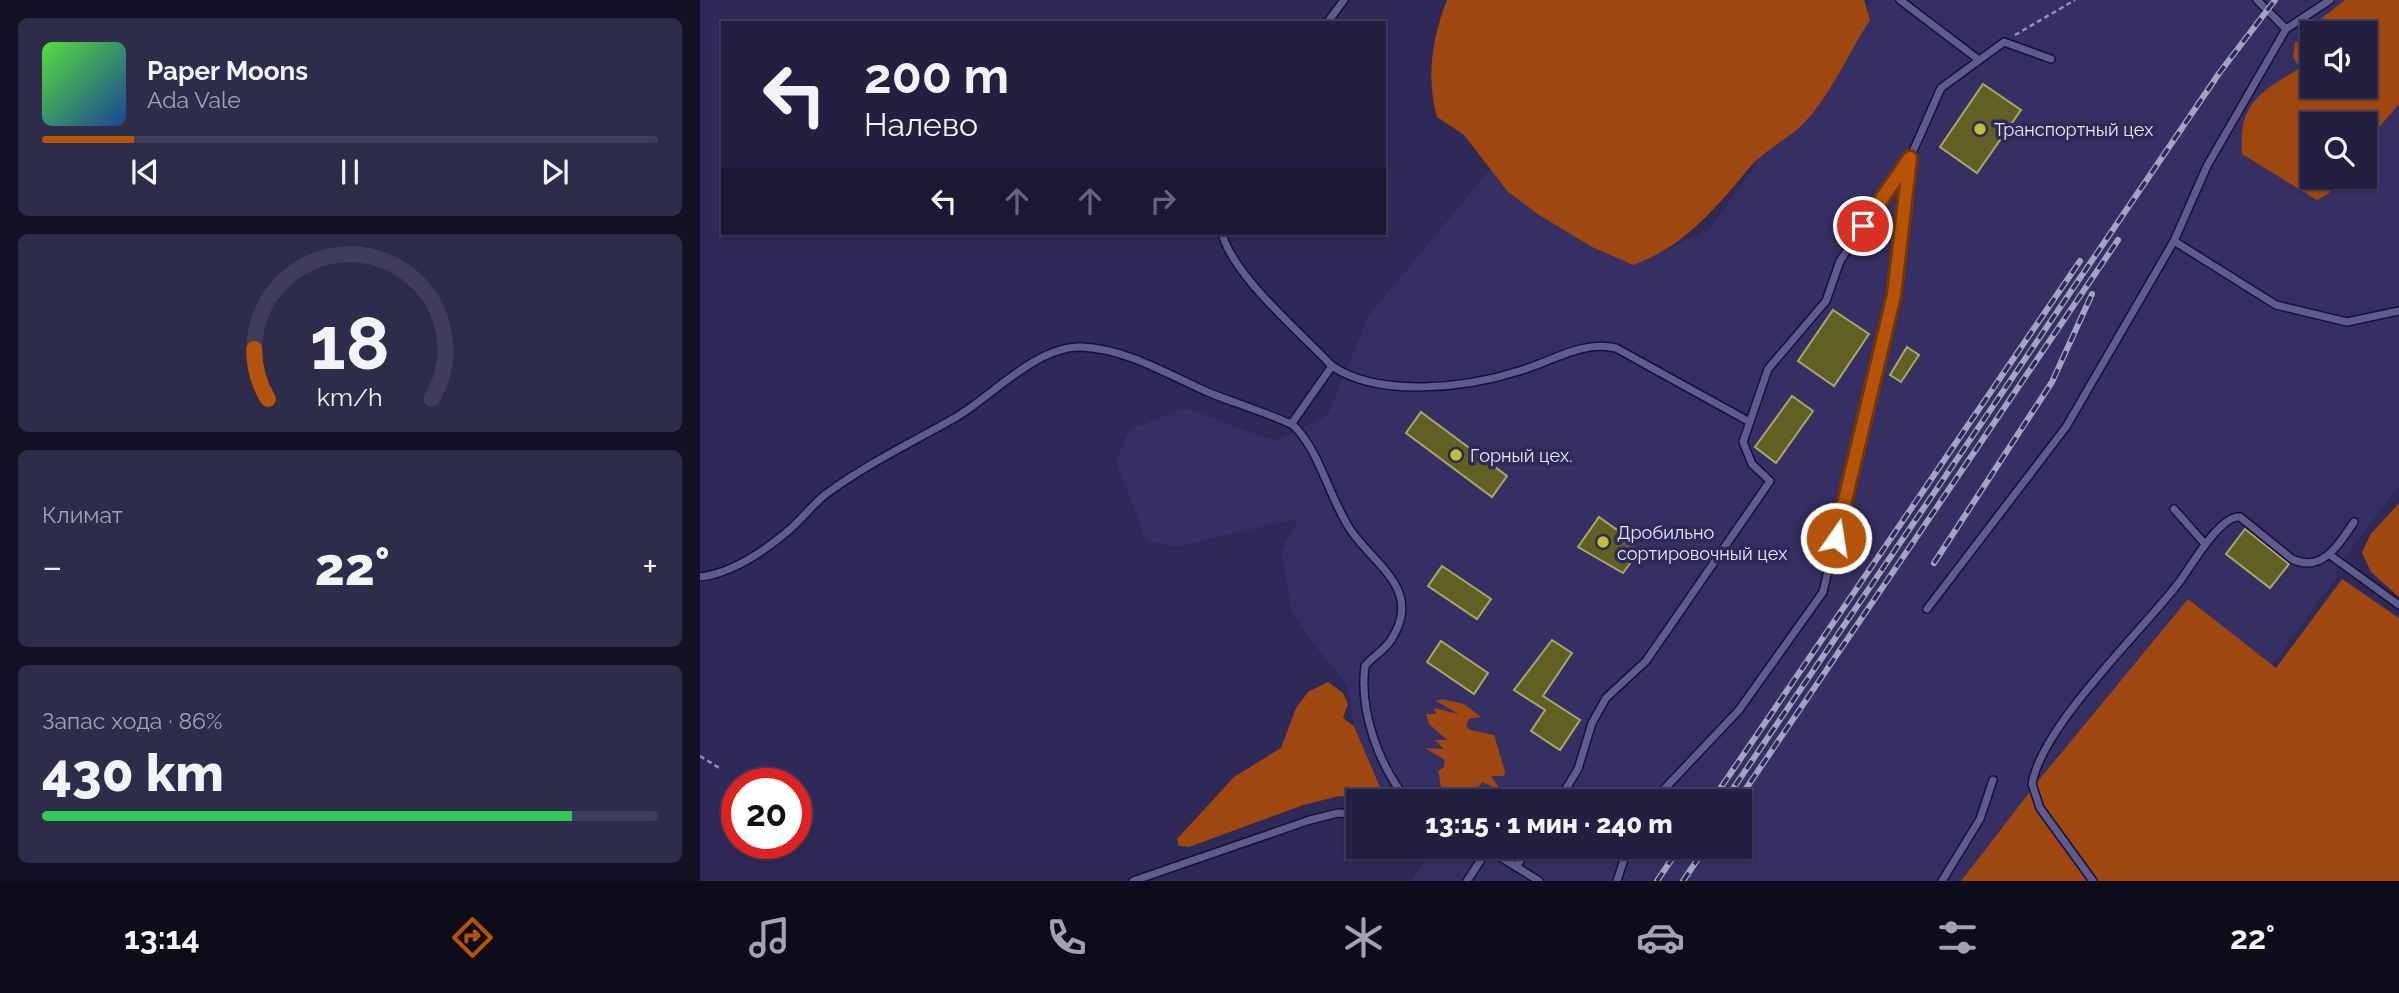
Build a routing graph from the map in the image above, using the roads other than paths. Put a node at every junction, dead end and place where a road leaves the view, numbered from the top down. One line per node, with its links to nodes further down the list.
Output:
1 (1344, 0): 5 (lane)
2 (1900, 0): 8 (lane)
3 (2257, 0): 6 (lane)
4 (2330, 0): 6 (lane)
5 (1328, 21)
6 (2286, 29): 11 (lane)
7 (2051, 58): 8 (lane)
8 (1979, 60): 9 (lane)
9 (1910, 158): 14 (lane); 26 (lane)
10 (1222, 235): 13 (lane)
11 (2174, 241): 12 (lane); 22 (lane)
12 (2399, 311)
13 (1332, 366): 14 (lane); 15 (lane)
14 (1748, 421): 25 (lane)
15 (1292, 423): 20 (lane); 24 (lane)
16 (2174, 509): 18 (lane)
17 (2354, 522): 19 (lane)
18 (2205, 544): 19 (lane); 39 (lane)
19 (2330, 555): 21 (lane)
20 (700, 577)
21 (2399, 604)
22 (1927, 609)
23 (1993, 780): 38 (lane)
24 (1400, 789)
25 (1566, 789)
26 (1664, 789)
27 (1346, 814): 33 (lane)
28 (1480, 859): 35 (lane)
29 (1503, 859): 32 (lane)
30 (1521, 859): 32 (lane)
31 (1624, 859): 37 (lane)
32 (1516, 867): 36 (lane)
33 (1152, 878): 34 (lane)
34 (1133, 881)
35 (1467, 881)
36 (1539, 881)
37 (1618, 881)
38 (1942, 881)
39 (2094, 881)

